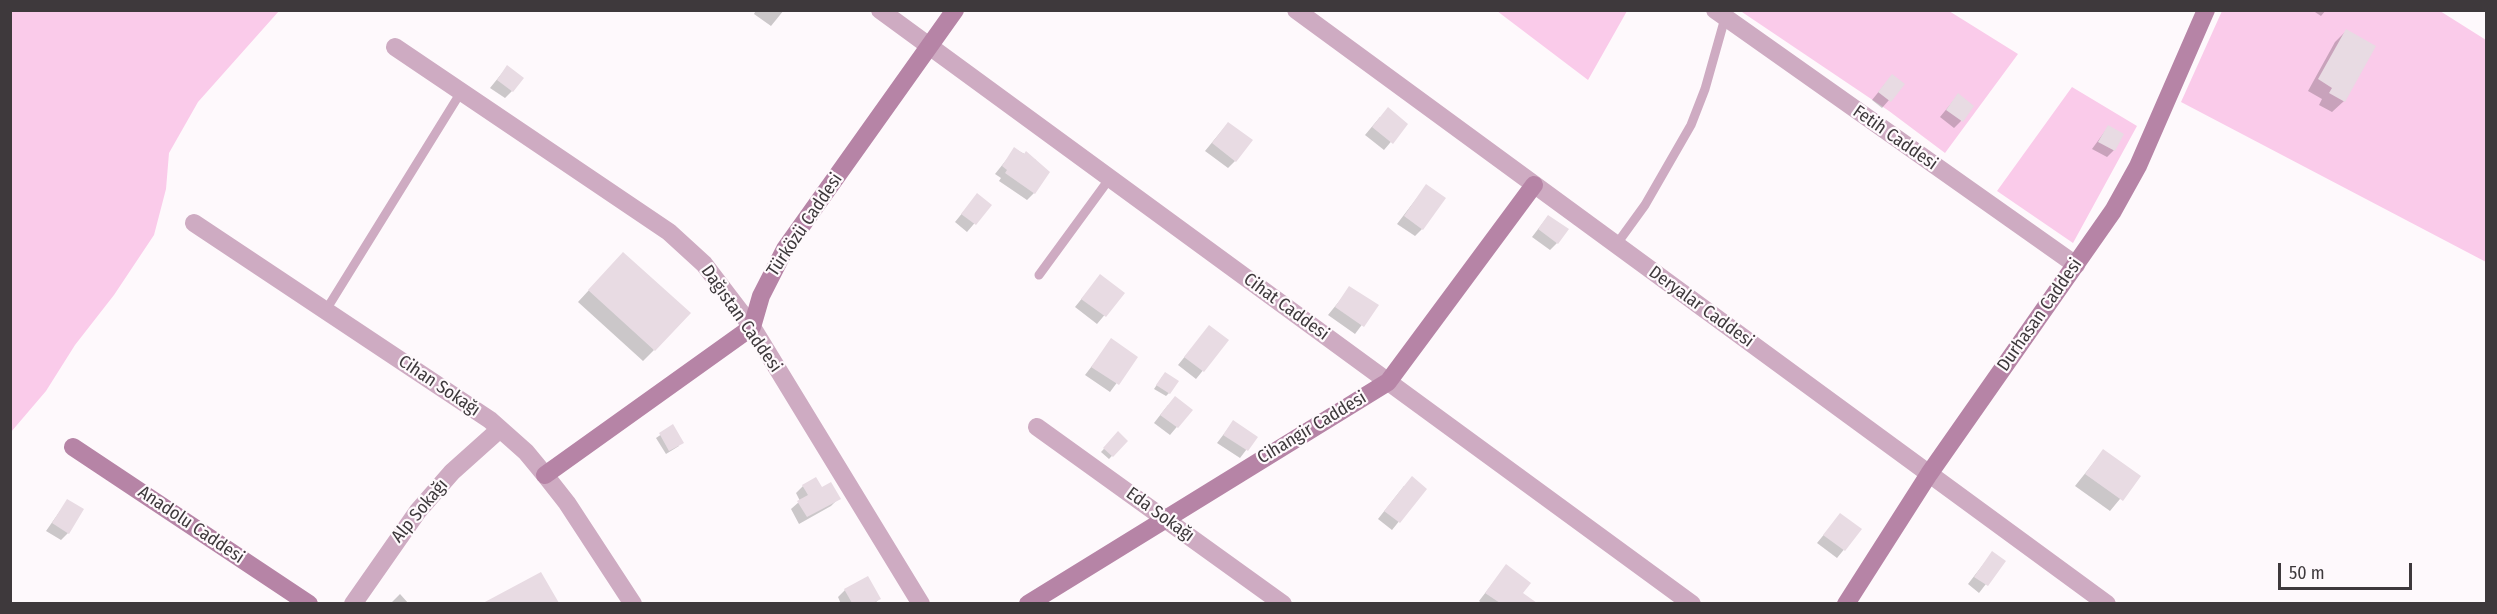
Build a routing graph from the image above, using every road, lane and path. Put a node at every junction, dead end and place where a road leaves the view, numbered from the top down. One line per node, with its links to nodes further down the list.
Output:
1 (880, 10): 6 (street, Cihat Caddesi)
2 (955, 10): 6 (street, Türközü Caddesi)
3 (1296, 10): 10 (street, Deryalar Caddesi)
4 (2205, 11): 13 (street, Durhasan Caddesi)
5 (1722, 13): 12 (lane); 13 (street, Fetih Caddesi)
6 (928, 46): 9 (street, Cihat Caddesi); 16 (street, Türközü Caddesi)
7 (395, 48): 8 (street, Dağıstan Caddesi)
8 (461, 92): 15 (lane); 16 (street, Dağıstan Caddesi)
9 (1110, 178): 14 (lane); 17 (street, Cihat Caddesi)
10 (1534, 185): 12 (street, Deryalar Caddesi); 17 (street, Cihangir Caddesi)
11 (194, 223): 15 (street, Cihan Sokağı)
12 (1616, 245): 21 (street, Deryalar Caddesi)
13 (2076, 265): 21 (street, Durhasan Caddesi)
14 (1039, 275)
15 (326, 310): 19 (street, Cihan Sokağı)
16 (752, 327): 22 (street); 27 (street, Dağıstan Caddesi)
17 (1388, 382): 23 (street, Cihangir Caddesi); 30 (street, Cihat Caddesi)
18 (1037, 427): 23 (street, Eda Sokağı)
19 (500, 429): 22 (street, Cihan Sokağı); 25 (street, Alp Sokağı)
20 (73, 447): 24 (street, Anadolu Caddesi)
21 (1929, 474): 31 (street, Durhasan Caddesi); 32 (street, Deryalar Caddesi)
22 (545, 475): 26 (street, Cihan Sokağı)
23 (1165, 519): 28 (street, Cihangir Caddesi); 29 (street, Eda Sokağı)
24 (309, 603)
25 (353, 603)
26 (633, 603)
27 (921, 603)
28 (1028, 603)
29 (1283, 603)
30 (1692, 603)
31 (1846, 603)
32 (2107, 603)

